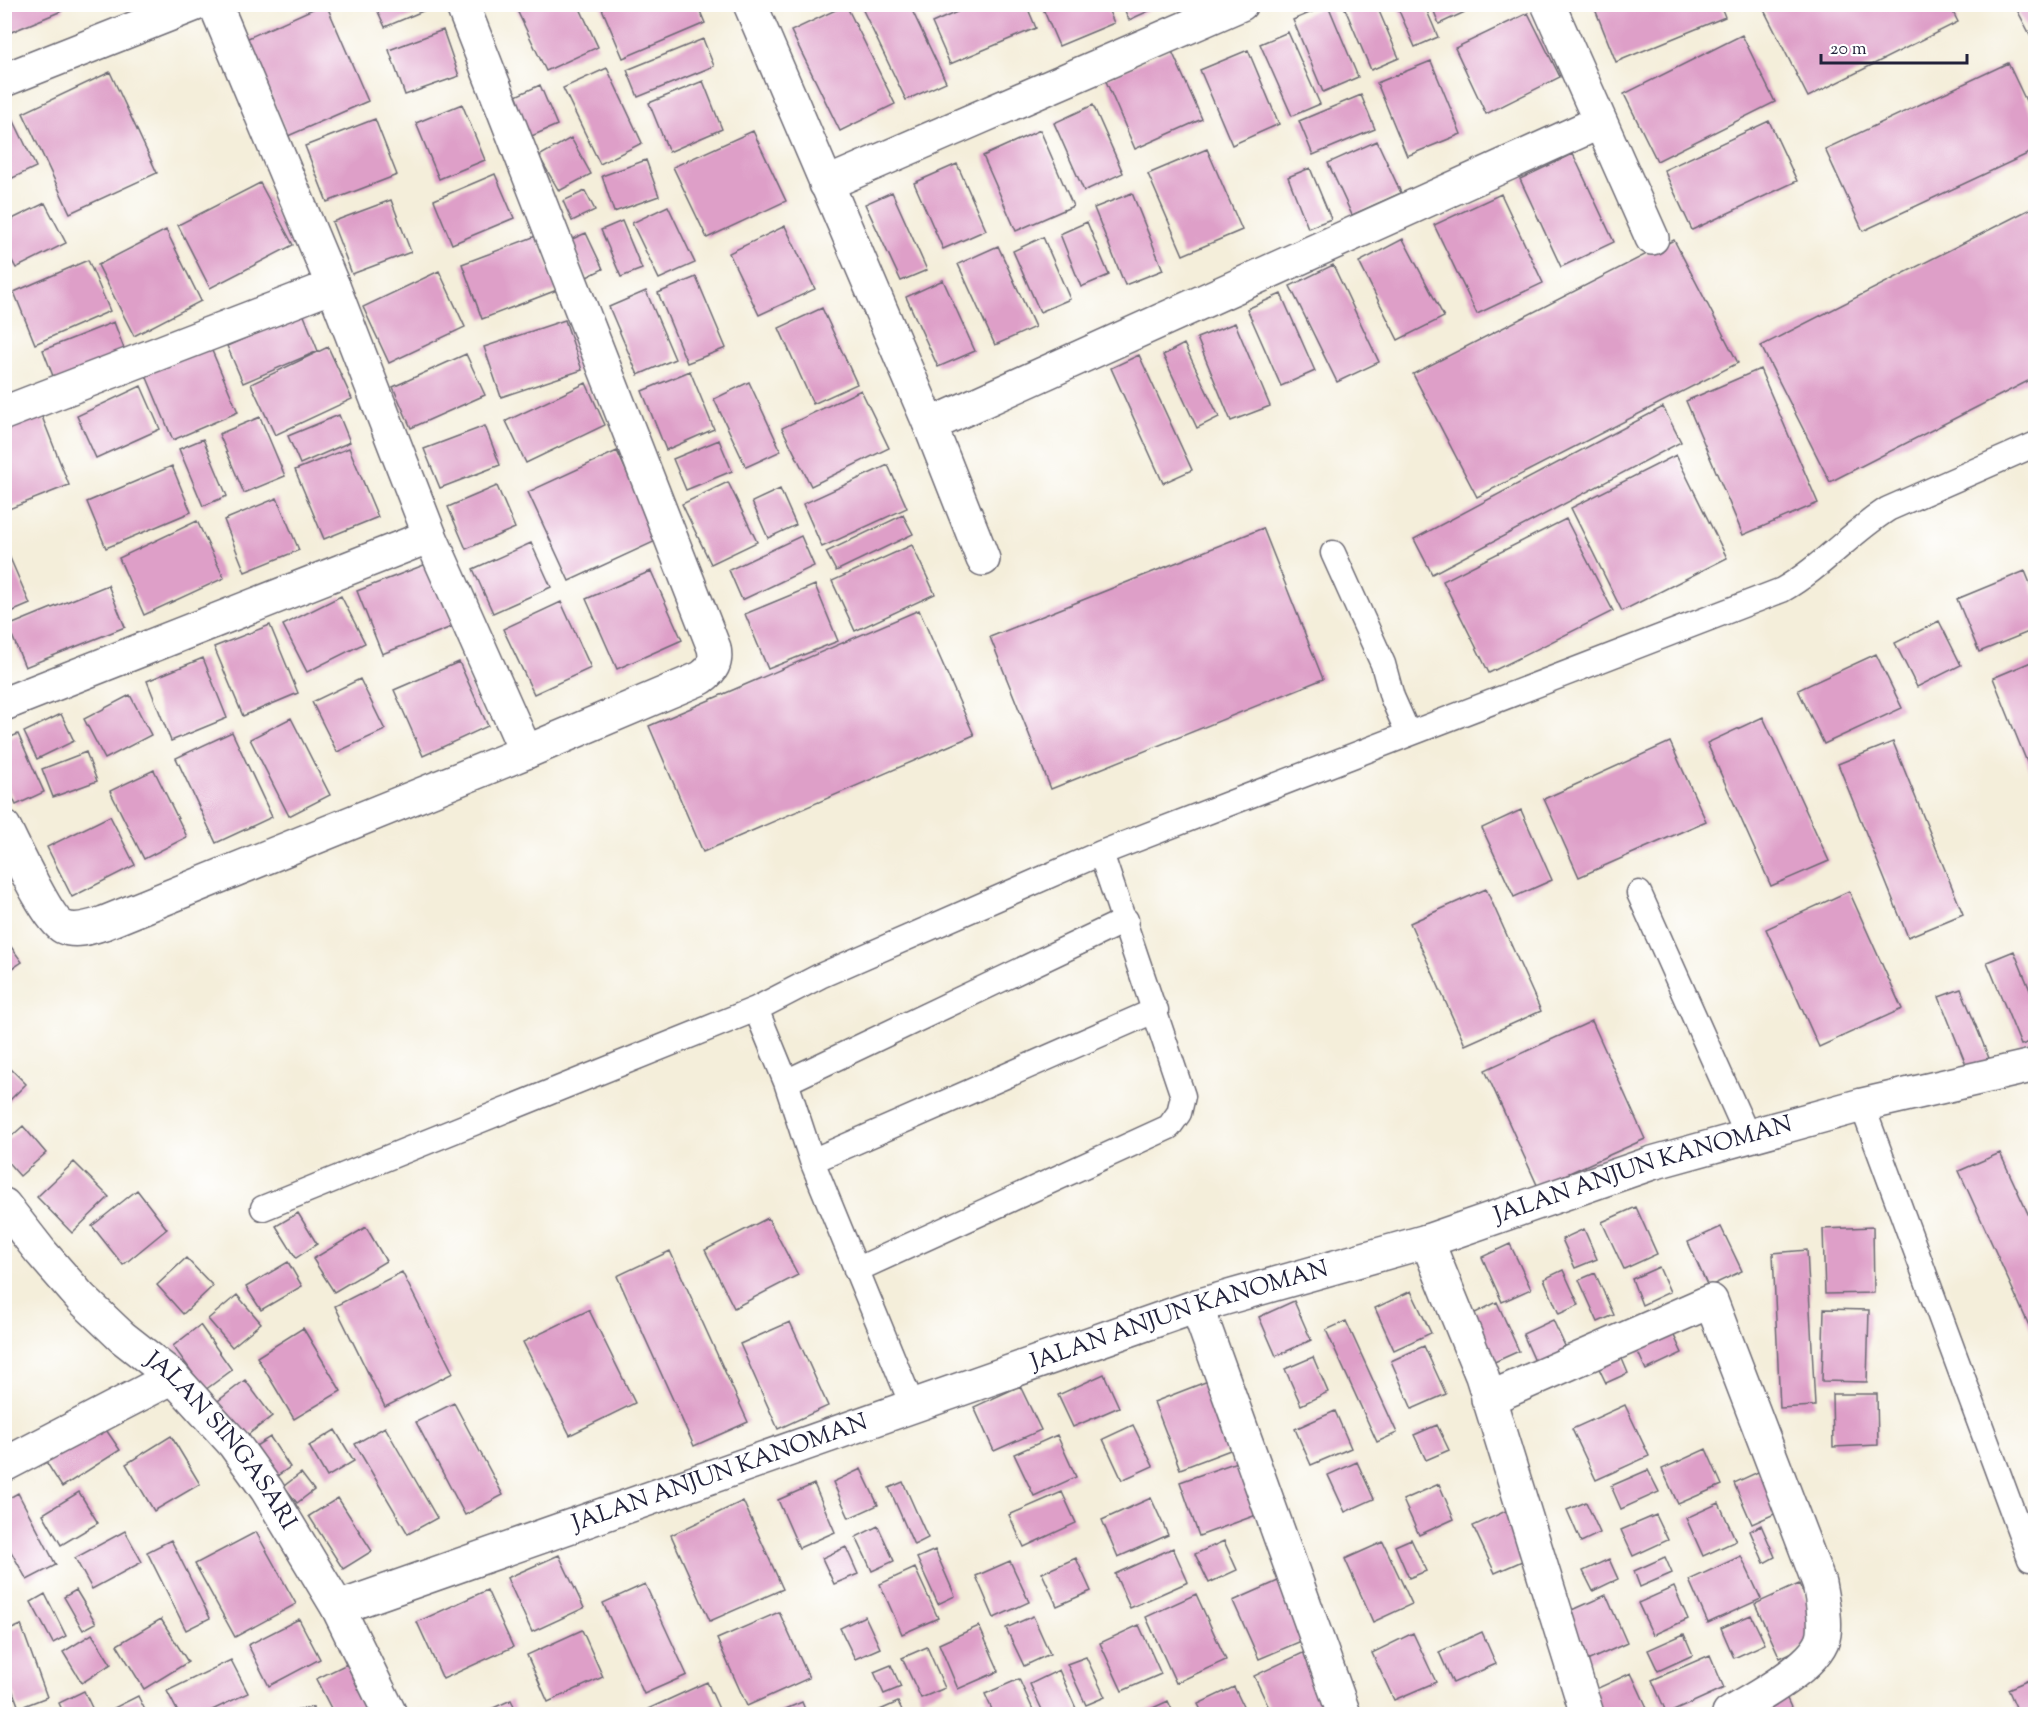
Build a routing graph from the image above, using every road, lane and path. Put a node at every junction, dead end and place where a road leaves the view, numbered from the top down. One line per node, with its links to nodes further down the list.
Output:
1 (196, 4): 7 (street)
2 (214, 4): 11 (street)
3 (462, 4): 20 (street)
4 (750, 4): 9 (street)
5 (1241, 4): 9 (street)
6 (1548, 4): 8 (street)
7 (4, 80)
8 (1600, 122): 10 (street); 13 (street)
9 (826, 184): 13 (street)
10 (1652, 238)
11 (333, 286): 12 (street); 15 (street)
12 (4, 413)
13 (930, 425): 17 (street)
14 (2036, 444): 19 (lane)
15 (430, 536): 18 (street); 20 (street)
16 (1333, 553): 19 (lane)
17 (984, 559)
18 (4, 704)
19 (1408, 733): 22 (lane)
20 (526, 752): 21 (street)
21 (4, 827)
22 (1101, 853): 24 (lane); 25 (lane)
23 (1639, 893): 30 (lane)
24 (1126, 920): 26 (lane); 28 (lane)
25 (756, 1009): 28 (lane); 33 (lane)
26 (1156, 1010): 31 (lane); 35 (lane)
27 (2036, 1065): 29 (street, JALAN ANJUN KANOMAN)
28 (786, 1082): 31 (lane)
29 (1862, 1105): 30 (street, JALAN ANJUN KANOMAN); 41 (lane)
30 (1749, 1137): 34 (street, JALAN ANJUN KANOMAN)
31 (812, 1161): 35 (lane)
32 (4, 1205): 37 (street, JALAN SINGASARI)
33 (263, 1208)
34 (1427, 1240): 36 (street, JALAN ANJUN KANOMAN); 38 (street)
35 (856, 1270): 39 (lane)
36 (1197, 1306): 39 (street, JALAN ANJUN KANOMAN); 44 (street)
37 (173, 1377): 40 (street); 42 (street, JALAN SINGASARI)
38 (1488, 1399): 45 (street); 46 (street)
39 (912, 1405): 42 (street, JALAN ANJUN KANOMAN)
40 (4, 1466)
41 (2031, 1559)
42 (338, 1608): 43 (street, JALAN SINGASARI)
43 (390, 1714)
44 (1344, 1714)
45 (1587, 1714)
46 (1729, 1714)

